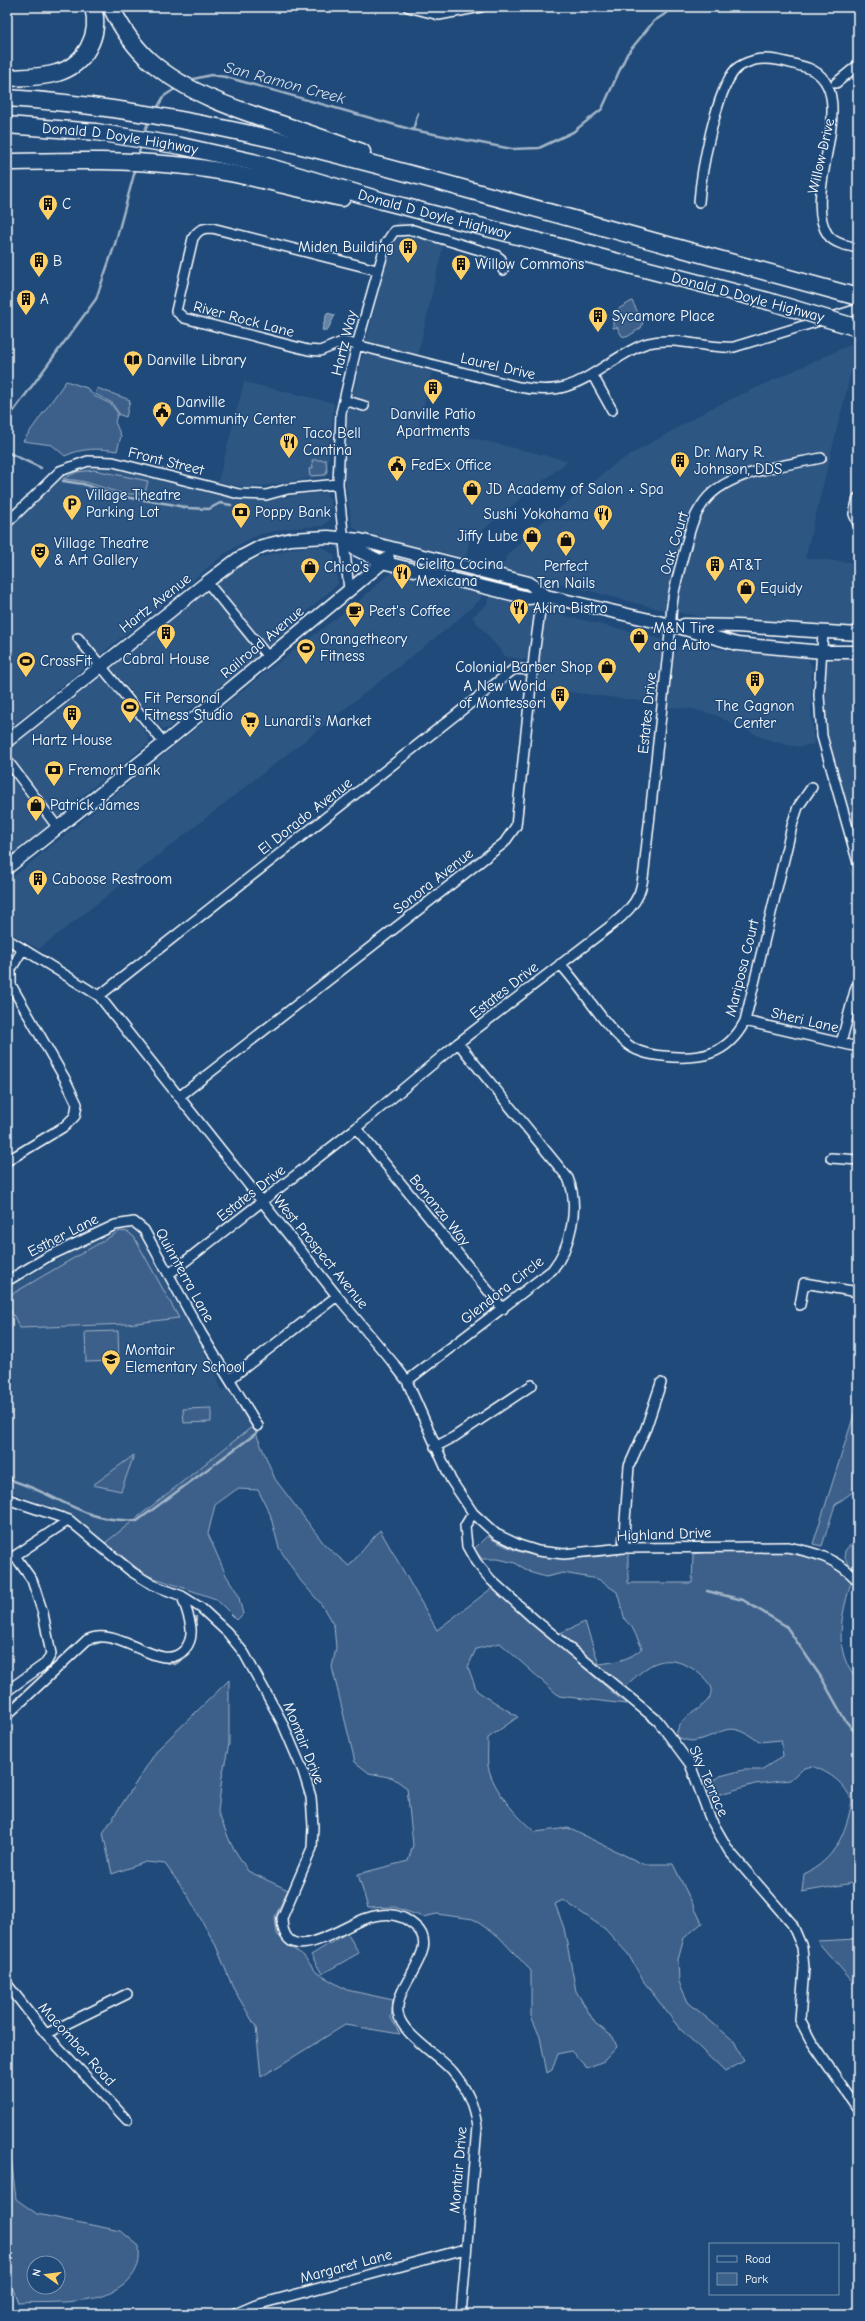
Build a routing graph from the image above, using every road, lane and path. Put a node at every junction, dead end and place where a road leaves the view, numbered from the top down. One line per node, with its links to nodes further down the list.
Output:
1 (93, 7): 6 (highway)
2 (111, 7): 11 (highway)
3 (408, 7): 4 (street)
4 (481, 7)
5 (858, 65): 13 (street)
6 (7, 78)
7 (7, 98): 11 (highway, Donald D Doyle Highway)
8 (7, 125): 12 (highway, Donald D Doyle Highway)
9 (835, 161): 14 (street, Willow Drive)
10 (7, 162): 12 (highway)
11 (392, 168): 17 (highway, Donald D Doyle Highway)
12 (383, 201): 19 (highway, Donald D Doyle Highway, bridge)
13 (700, 202)
14 (858, 248)
15 (377, 270): 16 (street, Hartz Way); 20 (street, Hartz Way); 20 (street, River Rock Lane)
16 (503, 270)
17 (858, 297)
18 (858, 309): 21 (street, Laurel Drive)
19 (858, 328)
20 (357, 345): 21 (street, Laurel Drive); 22 (street, Hartz Way)
21 (592, 374): 24 (street)
22 (344, 400): 23 (street); 26 (street, Hartz Way)
23 (364, 406)
24 (612, 410)
25 (821, 458): 36 (street, Oak Court)
26 (338, 484): 28 (street, Front Street); 30 (street, Hartz Way)
27 (858, 498): 29 (street)
28 (7, 523)
29 (858, 524)
30 (344, 540): 31 (main road, Hartz Avenue); 32 (main road); 33 (main road, Hartz Avenue); 34 (street, Hartz Way)
31 (409, 553): 32 (main road, Railroad Avenue); 35 (main road, Hartz Avenue)
32 (382, 562): 34 (main road, Railroad Avenue); 35 (main road)
33 (207, 582): 42 (street); 43 (main road, Hartz Avenue)
34 (349, 590): 42 (main road, Railroad Avenue)
35 (546, 596): 36 (main road); 44 (street, Sonora Avenue)
36 (671, 625): 37 (main road); 40 (main road); 54 (street, Estates Drive)
37 (824, 633): 38 (main road); 40 (street)
38 (858, 634)
39 (78, 638): 43 (street)
40 (822, 652): 41 (main road); 50 (street)
41 (858, 652)
42 (269, 658): 46 (main road, Railroad Avenue)
43 (101, 666): 45 (main road, Hartz Avenue); 46 (street)
44 (533, 670): 56 (street, El Dorado Avenue); 61 (street, Sonora Avenue)
45 (7, 741)
46 (164, 743): 49 (main road, Railroad Avenue)
47 (7, 760): 49 (street)
48 (812, 787): 57 (street, Mariposa Court)
49 (58, 828): 51 (main road, Railroad Avenue)
50 (858, 863)
51 (7, 868)
52 (7, 939): 53 (street, West Prospect Avenue)
53 (23, 949): 56 (street, West Prospect Avenue); 65 (street)
54 (560, 964): 57 (street, Mariposa Court); 58 (street, Estates Drive)
55 (856, 987): 59 (street)
56 (99, 996): 61 (street, West Prospect Avenue)
57 (745, 1021): 59 (street, Sheri Lane)
58 (458, 1043): 62 (street, Estates Drive); 73 (street, Glendora Circle)
59 (841, 1043): 60 (street, Sheri Lane)
60 (858, 1048)
61 (180, 1096): 66 (street, West Prospect Avenue)
62 (356, 1128): 66 (street, Estates Drive); 73 (street, Bonanza Way)
63 (831, 1158): 64 (street)
64 (858, 1160)
65 (7, 1161)
66 (263, 1202): 68 (street, Estates Drive); 71 (street, West Prospect Avenue)
67 (134, 1222): 68 (street, Quinnterra Lane); 69 (street, Esther Lane)
68 (170, 1274): 74 (street, Quinnterra Lane)
69 (7, 1281)
70 (858, 1292): 72 (street)
71 (337, 1296): 74 (street); 75 (street, West Prospect Avenue)
72 (800, 1305)
73 (502, 1309): 75 (street, Glendora Circle)
74 (230, 1378): 78 (street, Quinnterra Lane)
75 (407, 1381): 79 (street, West Prospect Avenue)
76 (661, 1383): 83 (street)
77 (532, 1385): 79 (street)
78 (258, 1426)
79 (435, 1447): 81 (street, West Prospect Avenue)
80 (7, 1499): 82 (street)
81 (473, 1512): 83 (street, Highland Drive); 92 (street, Sky Terrace)
82 (69, 1520): 84 (street); 86 (street)
83 (623, 1548): 85 (street, Highland Drive)
84 (11, 1559): 87 (street)
85 (858, 1581)
86 (182, 1596): 88 (street); 94 (street, Montair Drive)
87 (7, 1691)
88 (7, 1715)
89 (7, 1984): 91 (street, Macomber Road)
90 (127, 1994): 91 (street)
91 (46, 2034): 93 (street, Macomber Road)
92 (858, 2109)
93 (127, 2120)
94 (465, 2249): 95 (street, Margaret Lane); 96 (street, Montair Drive)
95 (235, 2314)
96 (461, 2314)

